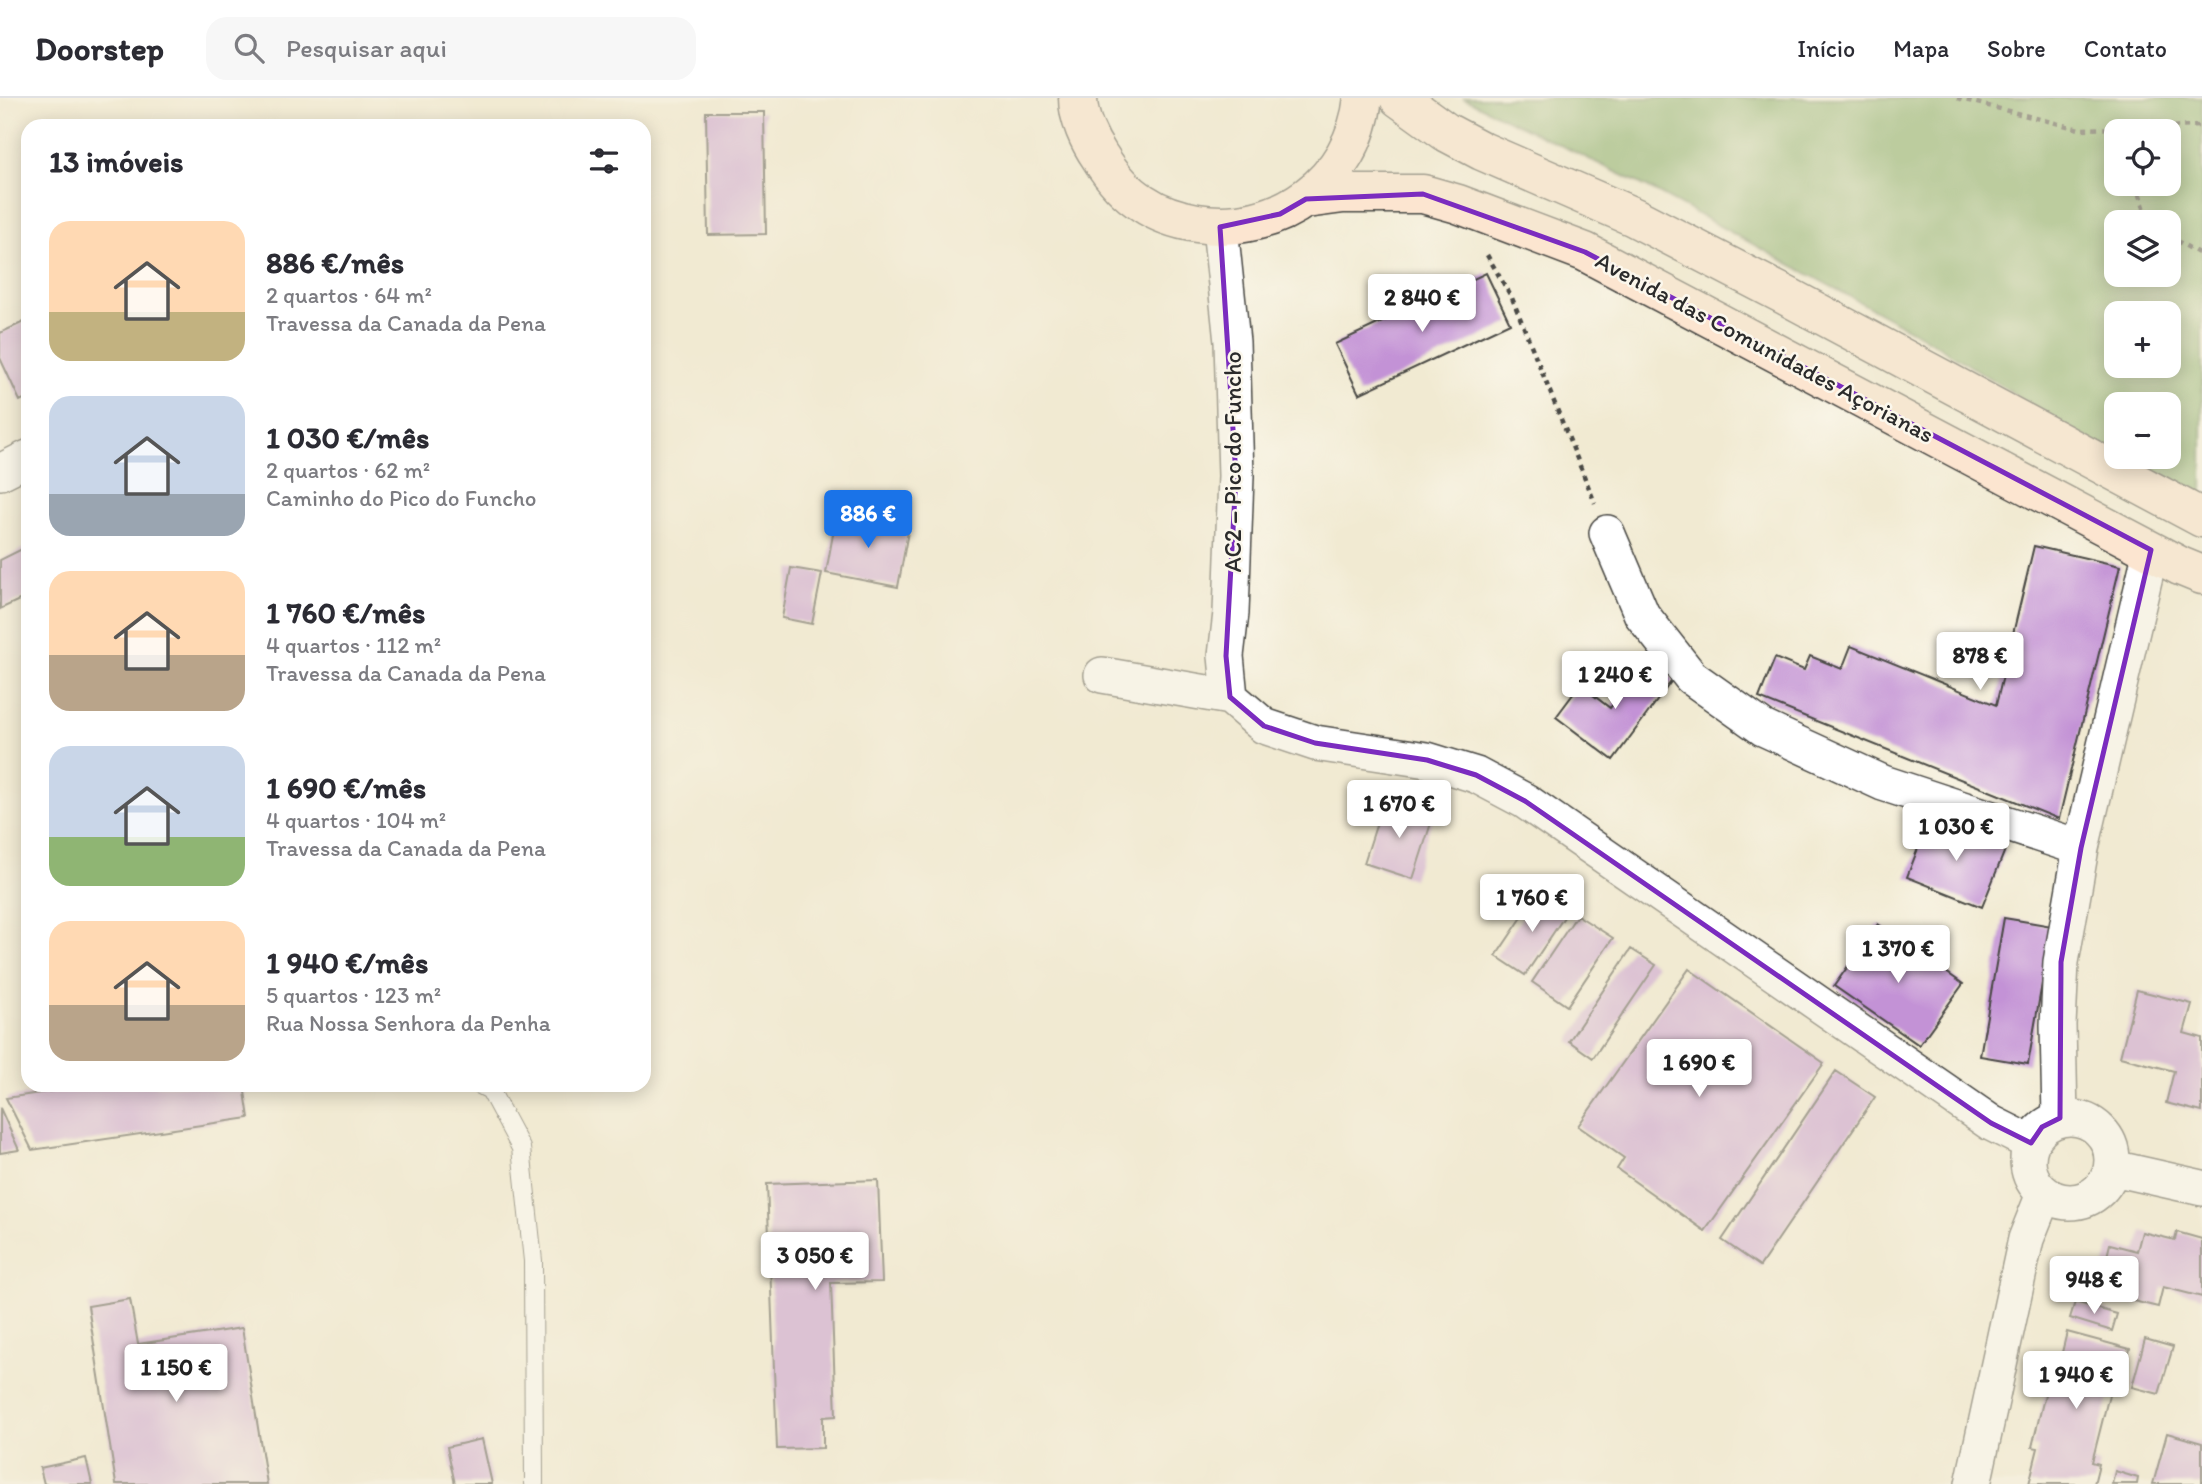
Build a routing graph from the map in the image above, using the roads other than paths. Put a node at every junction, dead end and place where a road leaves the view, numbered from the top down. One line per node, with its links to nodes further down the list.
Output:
1 (1363, 98): 4 (street)
2 (1399, 98): 8 (street)
3 (1072, 100): 5 (street)
4 (1306, 199): 5 (street); 10 (street, Avenida das Comunidades Açorianas)
5 (1220, 227): 13 (street, AC2 – Pico do Funcho)
6 (21, 462): 7 (street)
7 (0, 472)
8 (2202, 518)
9 (1607, 534): 14 (street)
10 (2151, 550): 11 (street, Avenida das Comunidades Açorianas); 14 (street)
11 (2202, 575)
12 (1102, 675): 13 (street)
13 (1230, 697): 17 (street)
14 (2081, 848): 16 (street)
15 (491, 1092): 21 (lane)
16 (2060, 1118): 17 (street); 18 (street)
17 (2031, 1143): 20 (street)
18 (2113, 1168): 19 (street); 20 (street)
19 (2202, 1188)
20 (2044, 1194): 22 (street)
21 (534, 1484)
22 (1973, 1484)

